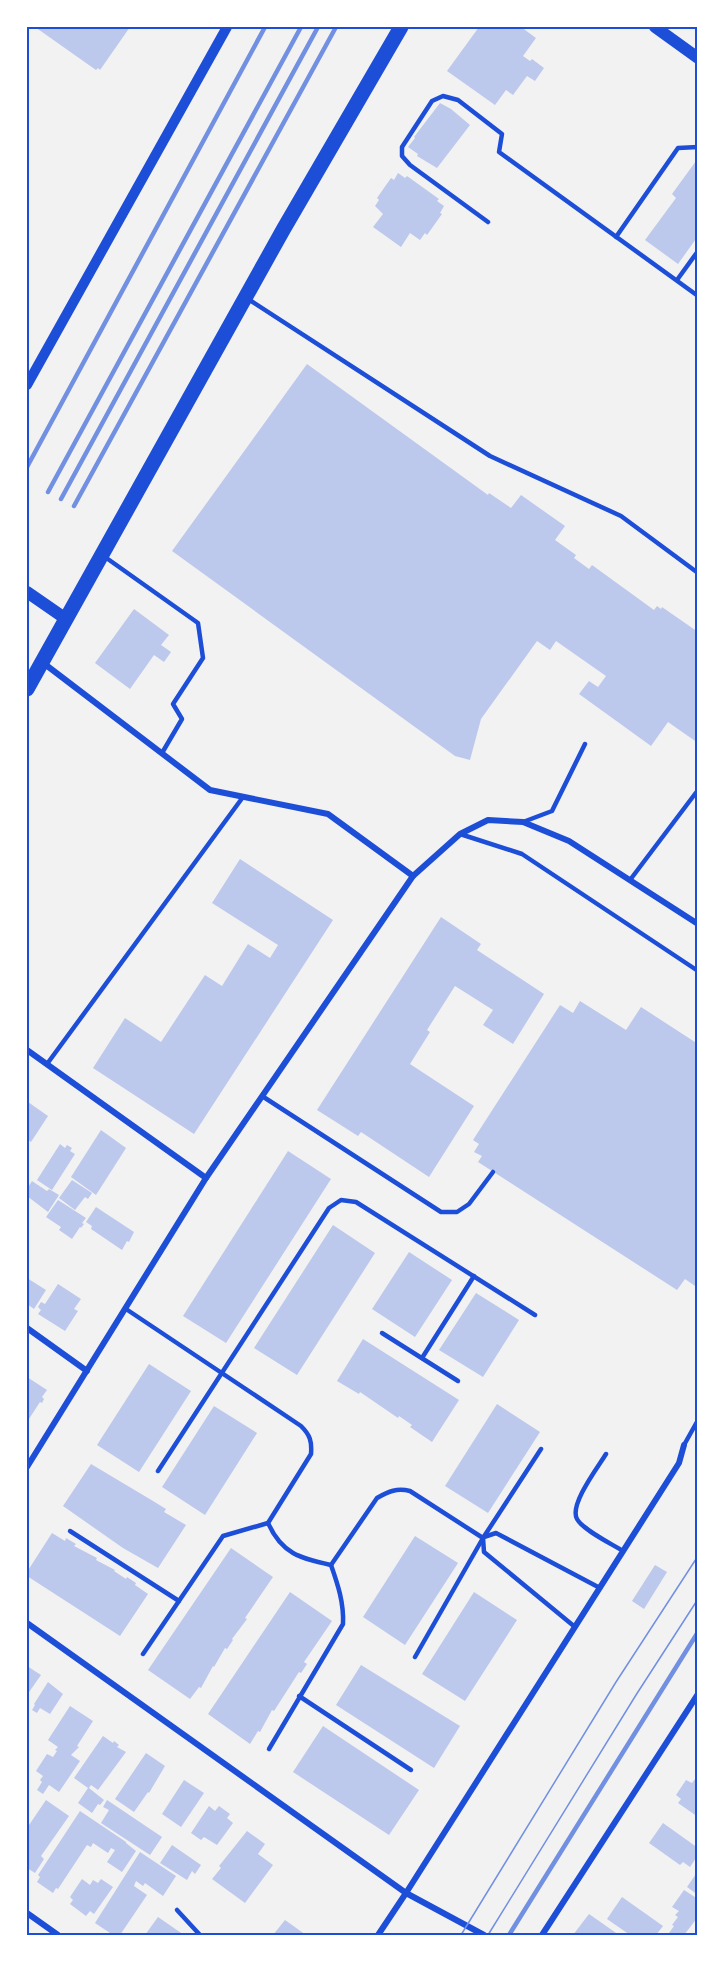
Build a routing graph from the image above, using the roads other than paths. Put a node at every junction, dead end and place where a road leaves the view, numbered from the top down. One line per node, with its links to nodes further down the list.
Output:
1 (227, 27): 12 (street)
2 (401, 27): 11 (main road)
3 (655, 27): 4 (main road)
4 (698, 58)
5 (698, 147): 7 (lane)
6 (488, 222): 7 (lane)
7 (616, 237): 9 (lane)
8 (698, 251): 9 (lane)
9 (677, 280): 10 (lane)
10 (698, 296)
11 (246, 298): 13 (main road); 14 (lane)
12 (27, 385)
13 (102, 554): 16 (main road); 20 (lane)
14 (698, 573)
15 (27, 592): 16 (main road)
16 (66, 619): 17 (main road)
17 (42, 661): 18 (main road); 20 (street)
18 (27, 689)
19 (585, 744): 23 (lane)
20 (162, 753): 22 (street)
21 (698, 790): 26 (lane)
22 (243, 797): 25 (street); 30 (lane)
23 (523, 822): 24 (street); 26 (street)
24 (460, 834): 25 (street); 28 (lane)
25 (413, 876): 31 (street)
26 (630, 880): 27 (street)
27 (698, 924)
28 (698, 971)
29 (27, 1050): 30 (street)
30 (47, 1064): 33 (street)
31 (262, 1096): 32 (lane); 33 (street)
32 (493, 1172)
33 (206, 1178): 35 (street)
34 (474, 1276): 36 (lane); 39 (lane); 41 (lane)
35 (126, 1309): 40 (street); 41 (lane)
36 (535, 1315)
37 (27, 1328): 40 (street)
38 (382, 1333): 39 (lane)
39 (422, 1358): 42 (lane)
40 (87, 1371): 47 (street)
41 (222, 1373): 48 (lane); 49 (lane)
42 (458, 1381)
43 (698, 1420): 44 (lane)
44 (684, 1445): 52 (street)
45 (541, 1449): 51 (lane)
46 (606, 1454): 52 (lane)
47 (27, 1467)
48 (158, 1471)
49 (268, 1523): 53 (lane); 55 (lane)
50 (70, 1531): 55 (lane)
51 (483, 1538): 53 (lane); 54 (lane); 57 (lane); 59 (lane)
52 (623, 1551): 54 (street)
53 (331, 1565): 61 (lane)
54 (600, 1588): 57 (street)
55 (179, 1601): 58 (lane)
56 (27, 1623): 64 (street)
57 (575, 1627): 64 (street)
58 (143, 1654)
59 (415, 1658)
60 (698, 1694): 71 (street)
61 (299, 1696): 62 (lane); 63 (lane)
62 (269, 1749)
63 (411, 1770)
64 (406, 1893): 69 (street); 70 (street)
65 (177, 1910): 68 (lane)
66 (27, 1913): 67 (street)
67 (58, 1935)
68 (200, 1935)
69 (378, 1935)
70 (484, 1935)
71 (542, 1935)

